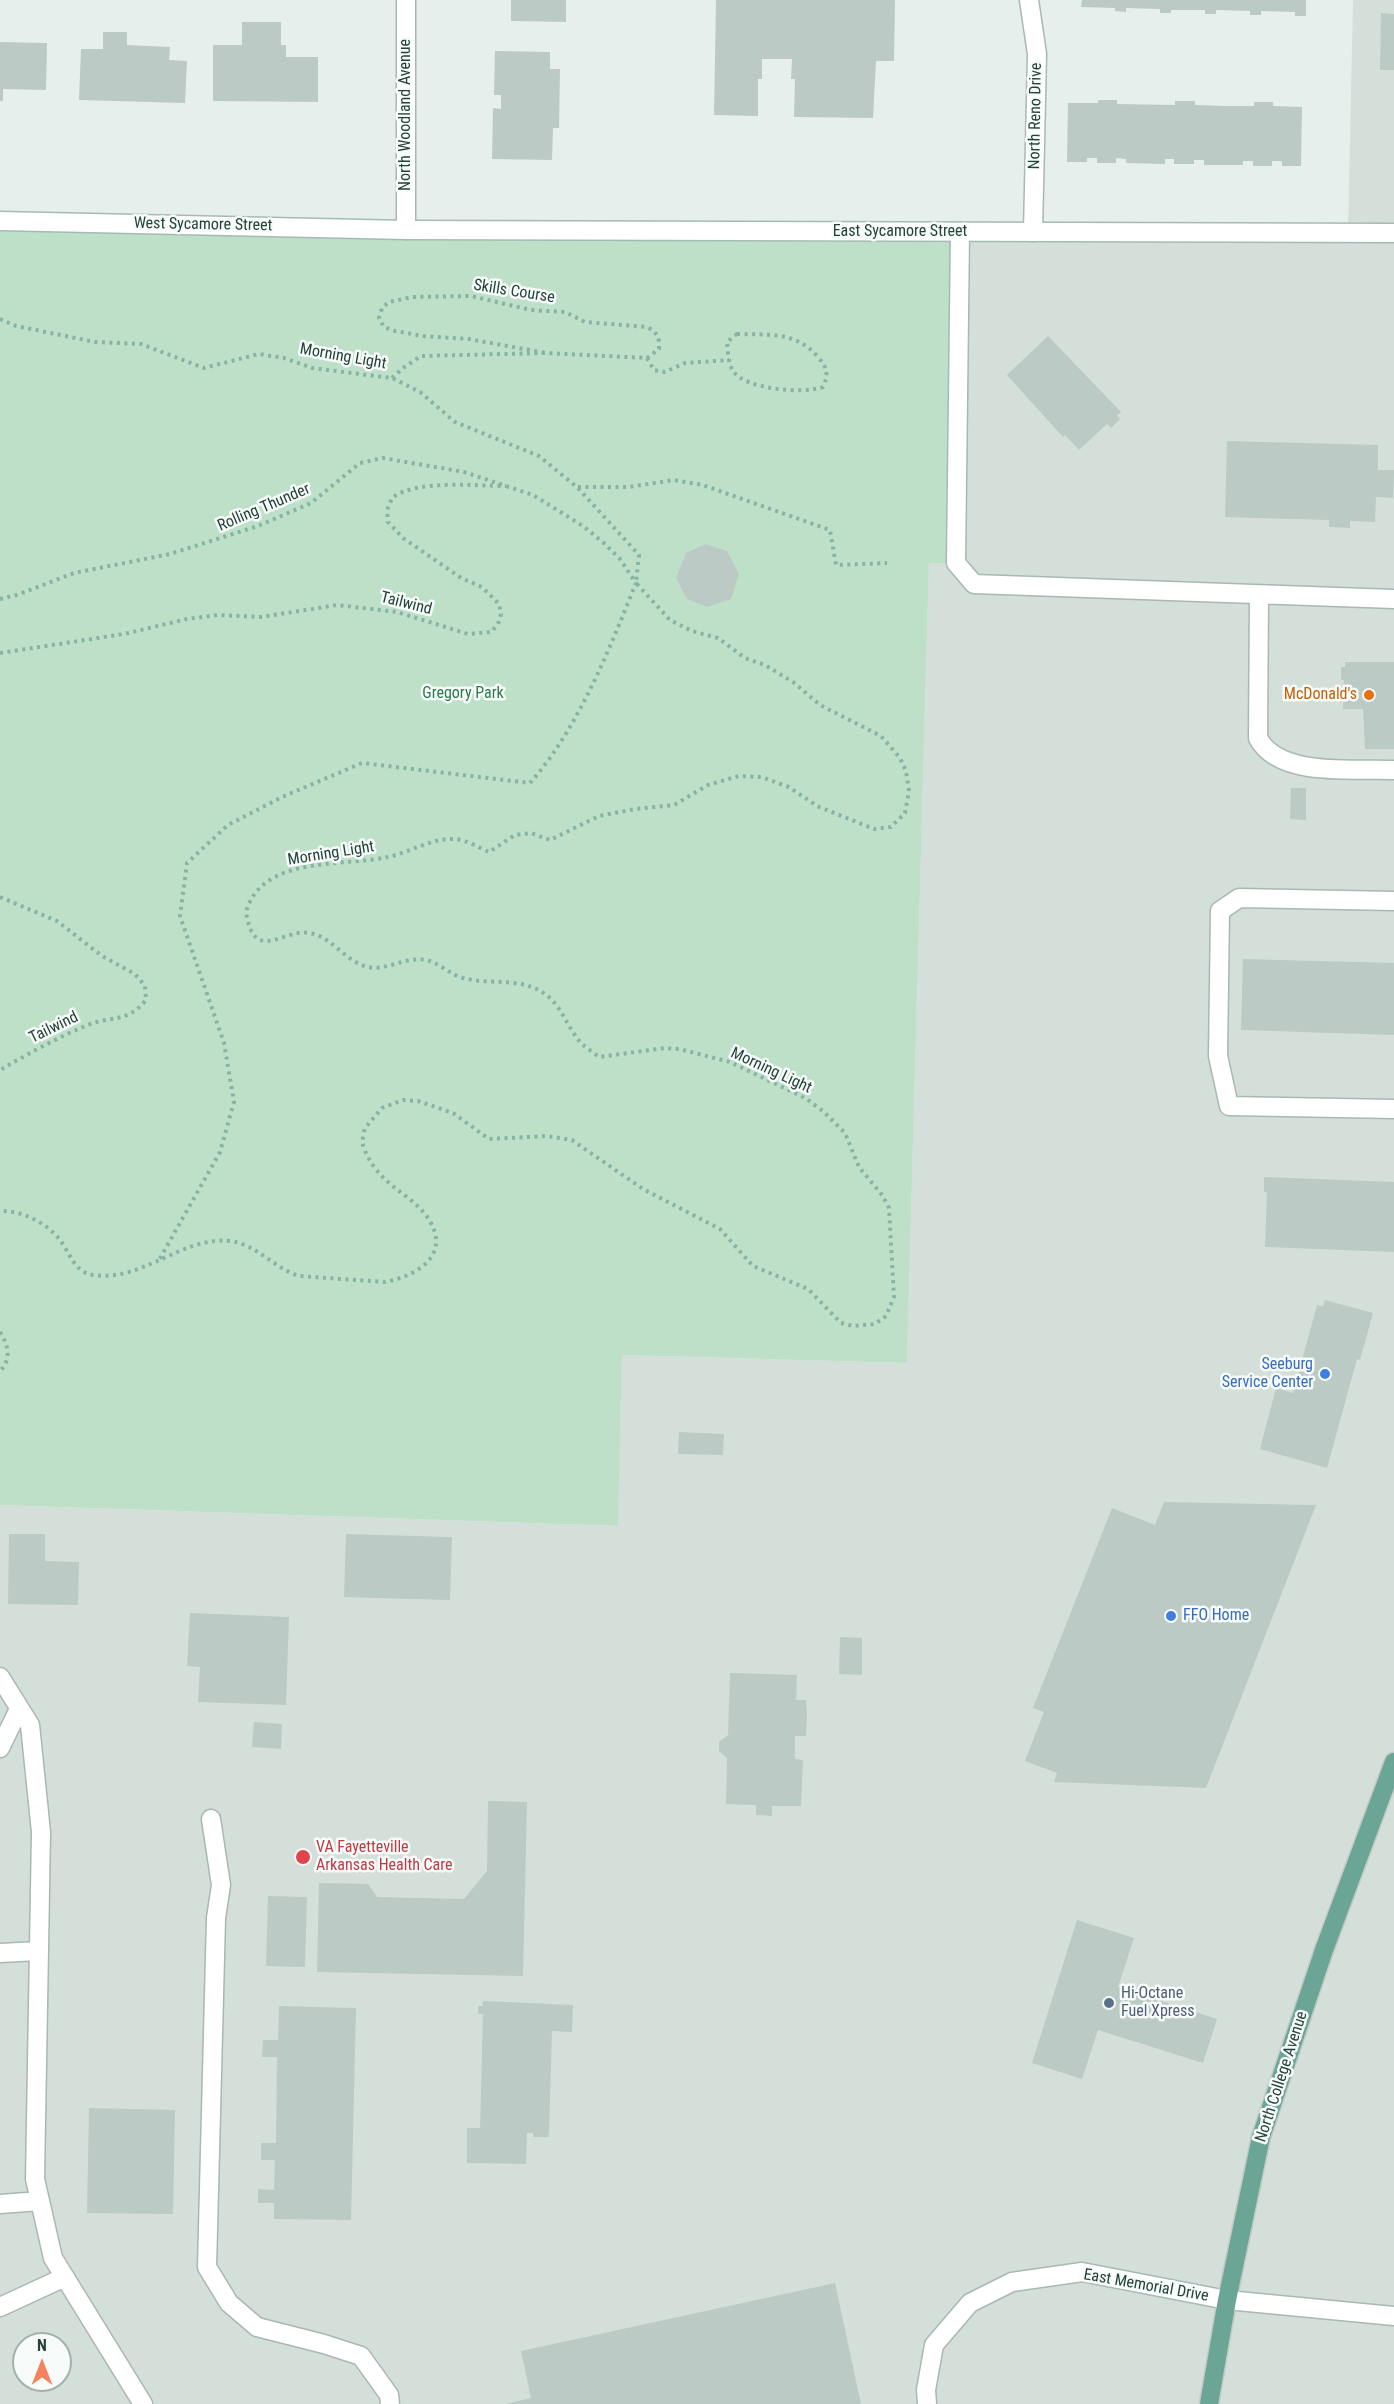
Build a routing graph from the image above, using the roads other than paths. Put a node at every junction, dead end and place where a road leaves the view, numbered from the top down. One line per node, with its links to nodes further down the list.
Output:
1 (406, 0): 4 (street, North Woodland Avenue)
2 (1029, 0): 6 (street, North Reno Drive)
3 (0, 220): 4 (street, West Sycamore Street)
4 (406, 230): 5 (street, East Sycamore Street)
5 (960, 232): 6 (street, East Sycamore Street); 8 (street)
6 (1033, 232): 7 (street, East Sycamore Street)
7 (1394, 233)
8 (1259, 595): 9 (street); 10 (street)
9 (1394, 599)
10 (1394, 770)
11 (1394, 901): 12 (street)
12 (1394, 1109)
13 (0, 1677): 14 (street)
14 (20, 1709): 15 (street); 18 (street)
15 (0, 1748)
16 (1394, 1762): 23 (main road, North College Avenue)
17 (211, 1819): 27 (street)
18 (38, 1951): 19 (street); 20 (street)
19 (0, 1953)
20 (40, 2201): 21 (street); 22 (street)
21 (0, 2204)
22 (65, 2277): 24 (street); 26 (street)
23 (1227, 2300): 25 (street, East Memorial Drive); 28 (street, East Memorial Drive); 29 (main road, North College Avenue)
24 (0, 2307)
25 (1394, 2316)
26 (143, 2404)
27 (390, 2404)
28 (927, 2404)
29 (1209, 2404)

